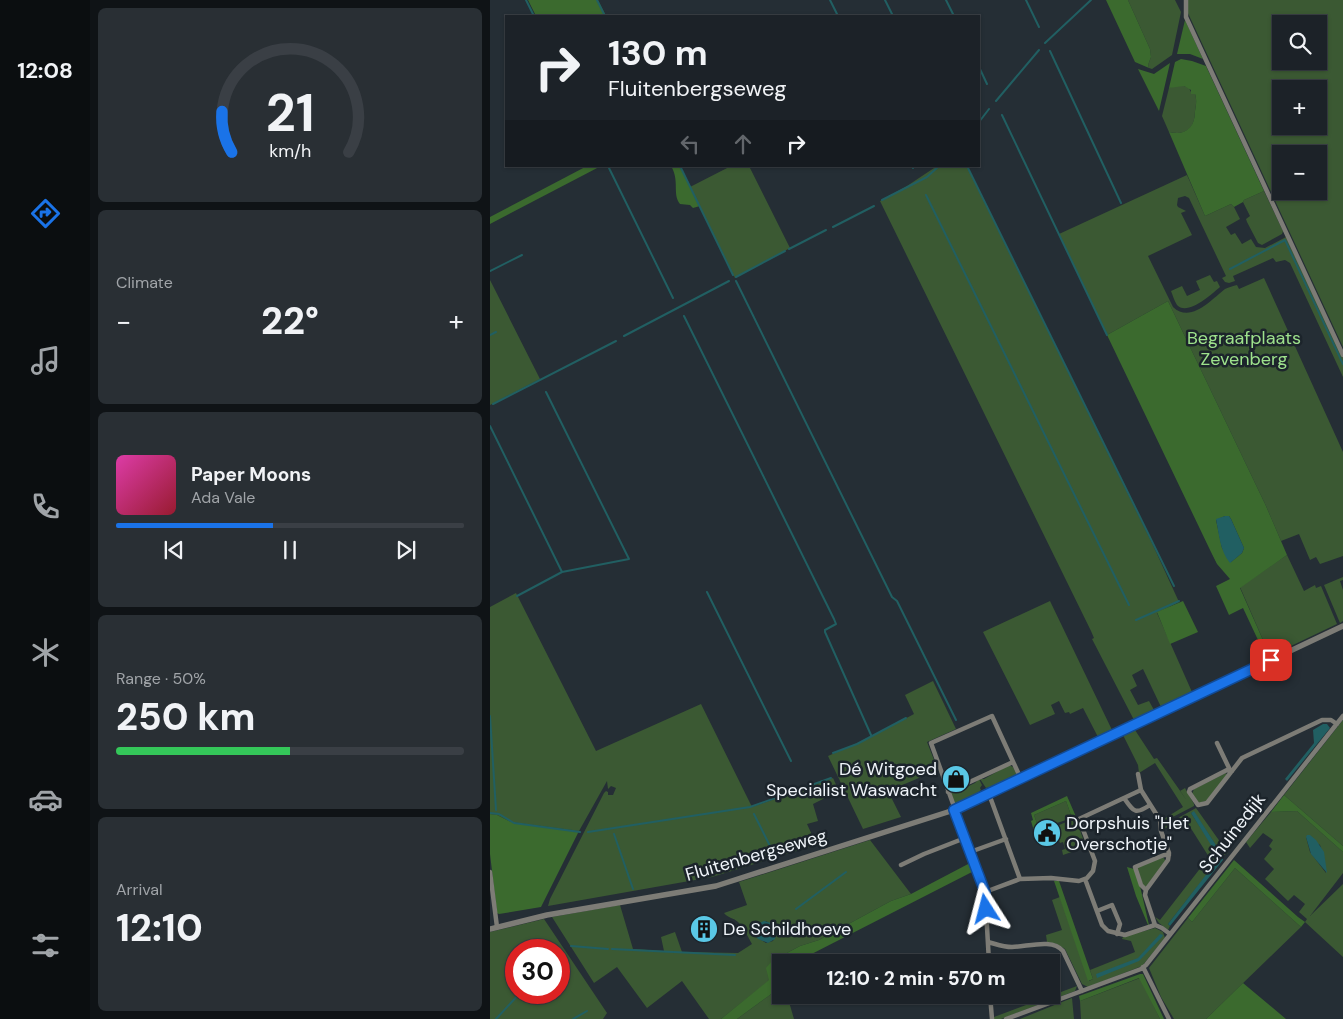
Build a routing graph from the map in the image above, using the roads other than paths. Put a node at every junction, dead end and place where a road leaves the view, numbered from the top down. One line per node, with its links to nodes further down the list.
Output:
1 (1186, 0): 2 (street)
2 (1343, 355)
3 (1343, 626): 10 (street, Fluitenbergseweg)
4 (1343, 716): 5 (street, Schuinedijk)
5 (1337, 724): 8 (street); 32 (street, Schuinedijk)
6 (1217, 743): 8 (street)
7 (1013, 762): 10 (street); 12 (street); 12 (street)
8 (1230, 771): 8 (street)
9 (1138, 774): 11 (street)
10 (1021, 779): 13 (street, Fluitenbergseweg)
11 (1141, 790): 14 (street); 15 (street)
12 (948, 792): 16 (street)
13 (989, 794): 16 (street, Fluitenbergseweg); 18 (street)
14 (1124, 798): 15 (street); 24 (street)
15 (1150, 805): 20 (street)
16 (954, 810): 17 (street); 29 (street, Fluitenbergseweg)
17 (965, 838): 19 (street); 21 (street)
18 (1006, 839): 19 (street); 23 (street)
19 (970, 852): 26 (street)
20 (1169, 855): 25 (street); 25 (street)
21 (901, 865)
22 (490, 872): 29 (street)
23 (1020, 879): 24 (street); 26 (street)
24 (1085, 879): 27 (street)
25 (1146, 890): 28 (street)
26 (985, 892): 33 (street)
27 (1097, 911): 31 (street); 31 (street)
28 (1155, 926): 31 (street); 32 (street)
29 (497, 927): 30 (street, Fluitenbergseweg)
30 (490, 929)
31 (1117, 934)
32 (1170, 934): 35 (street, Schuinedijk)
33 (988, 942): 34 (street); 36 (street)
34 (989, 954)
35 (1143, 967): 36 (street, Schuinedijk); 40 (street)
36 (1082, 991): 39 (street, Schuinedijk)
37 (991, 1004): 38 (street)
38 (992, 1019)
39 (1006, 1019)
40 (1169, 1019)

